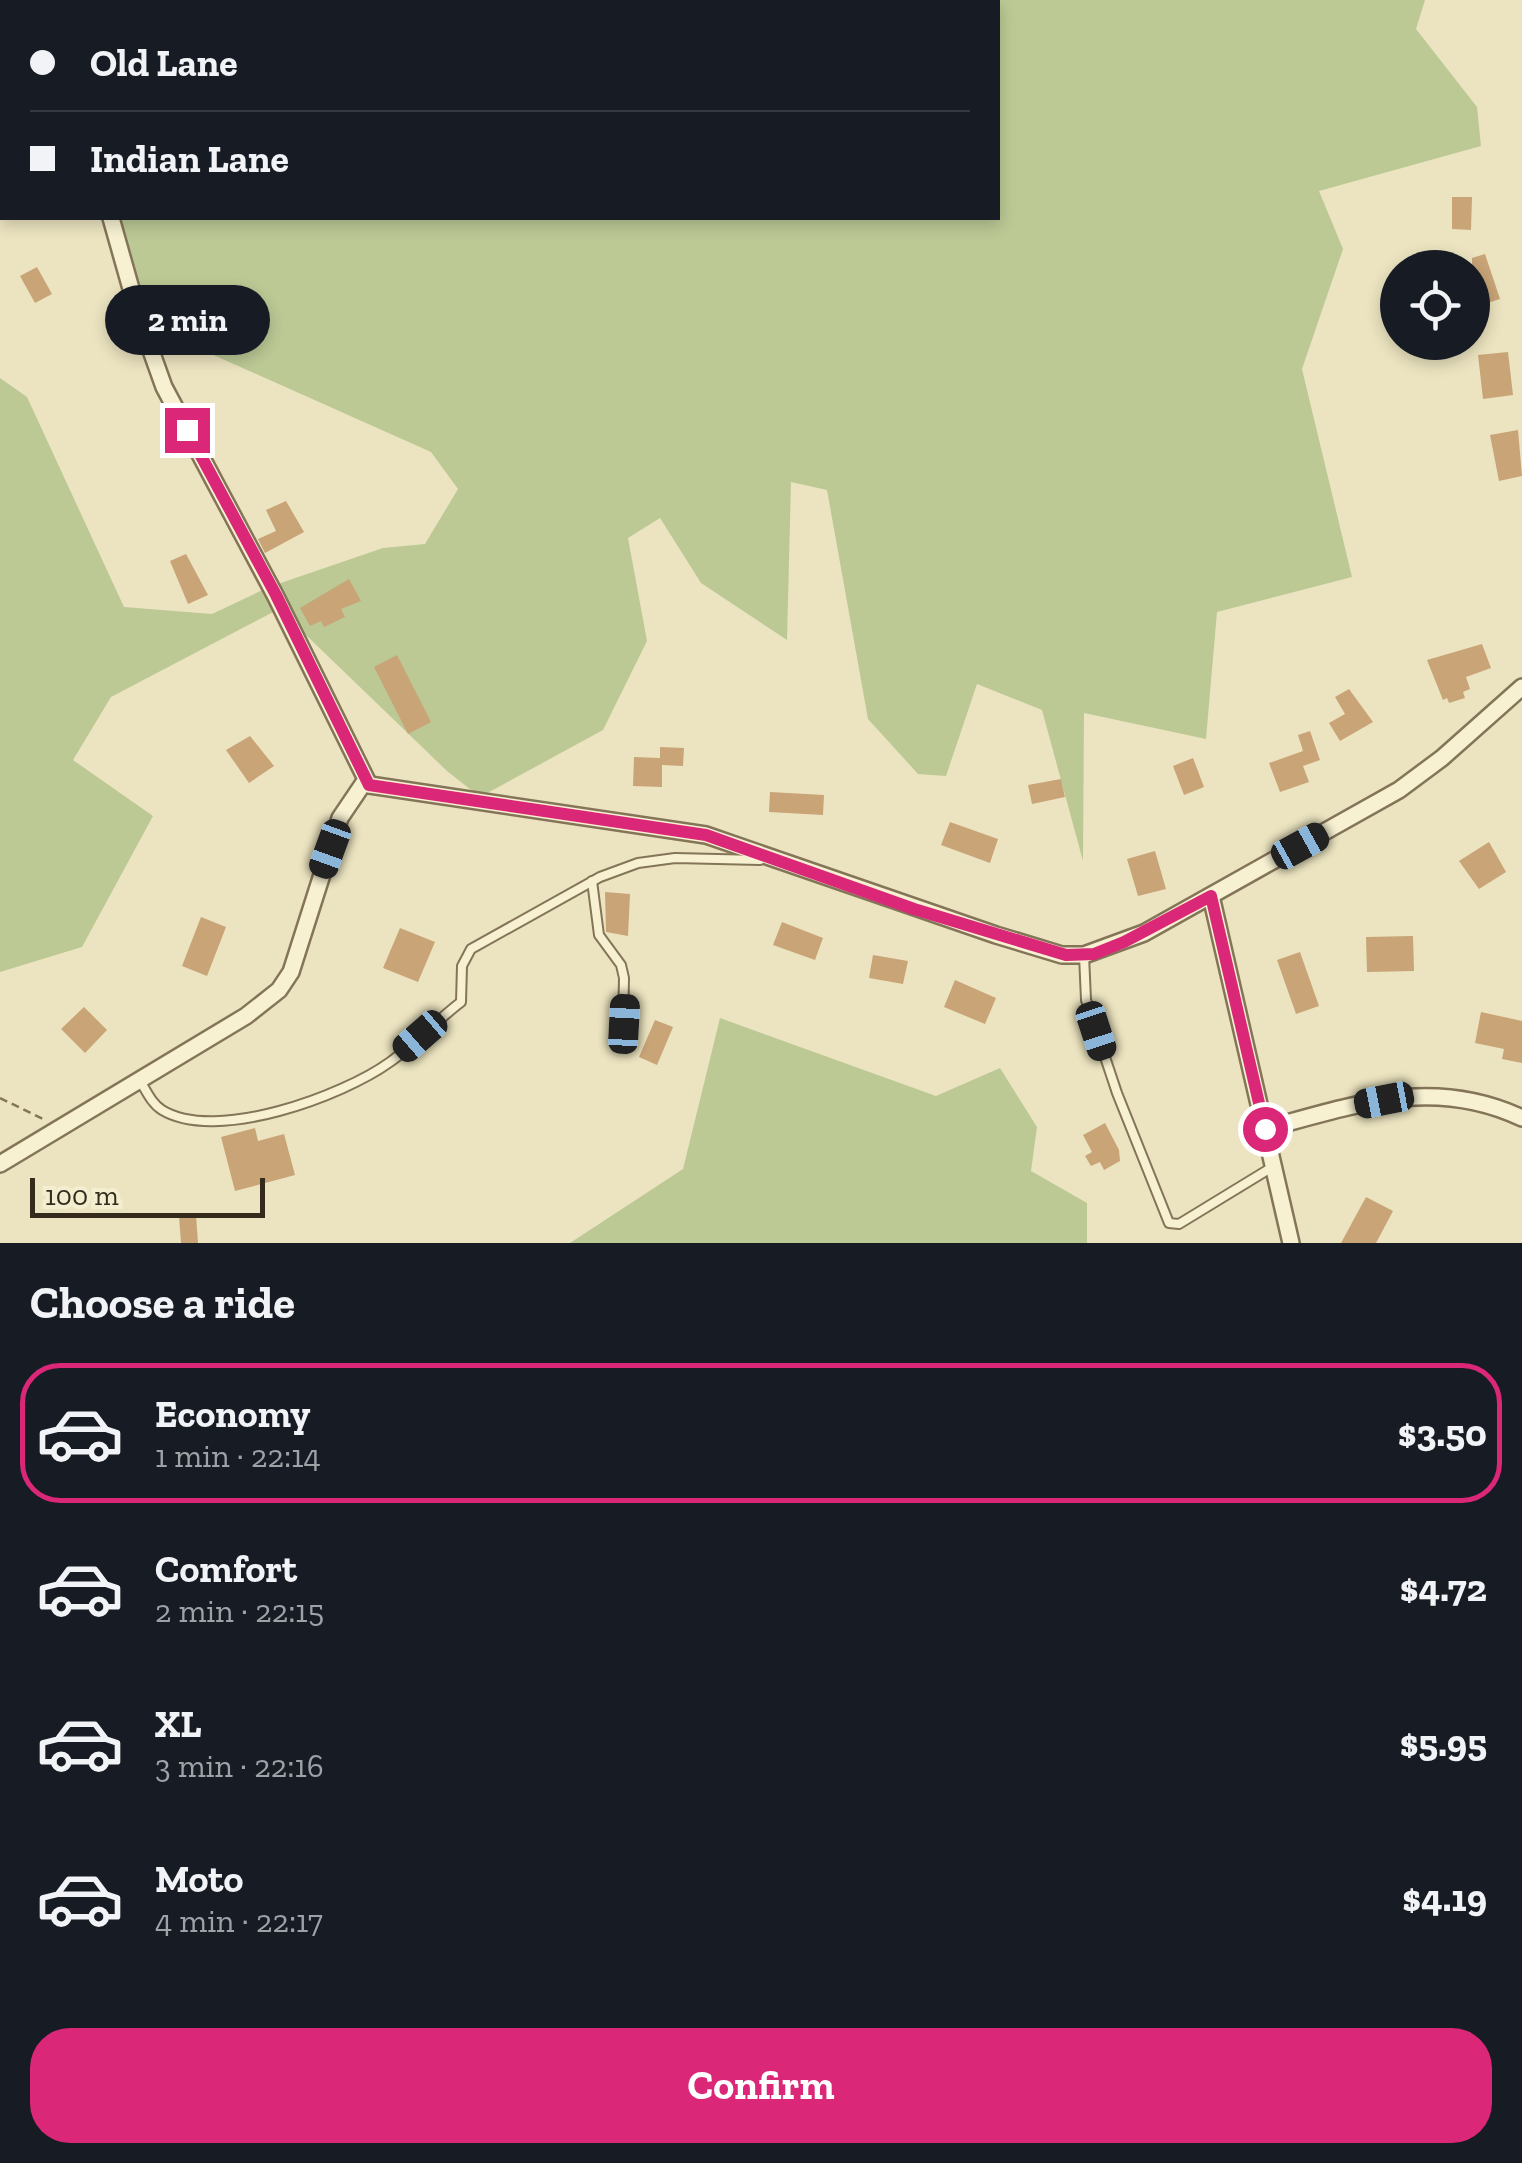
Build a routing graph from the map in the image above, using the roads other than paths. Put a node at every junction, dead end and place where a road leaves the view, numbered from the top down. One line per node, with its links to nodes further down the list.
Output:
1 (112, 220): 3 (street)
2 (1522, 686): 6 (street)
3 (369, 785): 4 (street); 9 (street)
4 (776, 861): 5 (lane); 7 (street)
5 (592, 881): 8 (lane); 9 (lane)
6 (1211, 896): 7 (street); 11 (street)
7 (1084, 956): 13 (lane)
8 (624, 1024)
9 (139, 1079): 12 (street)
10 (1522, 1118): 11 (street)
11 (1265, 1129): 13 (street)
12 (0, 1164)
13 (1274, 1166): 14 (street)
14 (1291, 1243)

